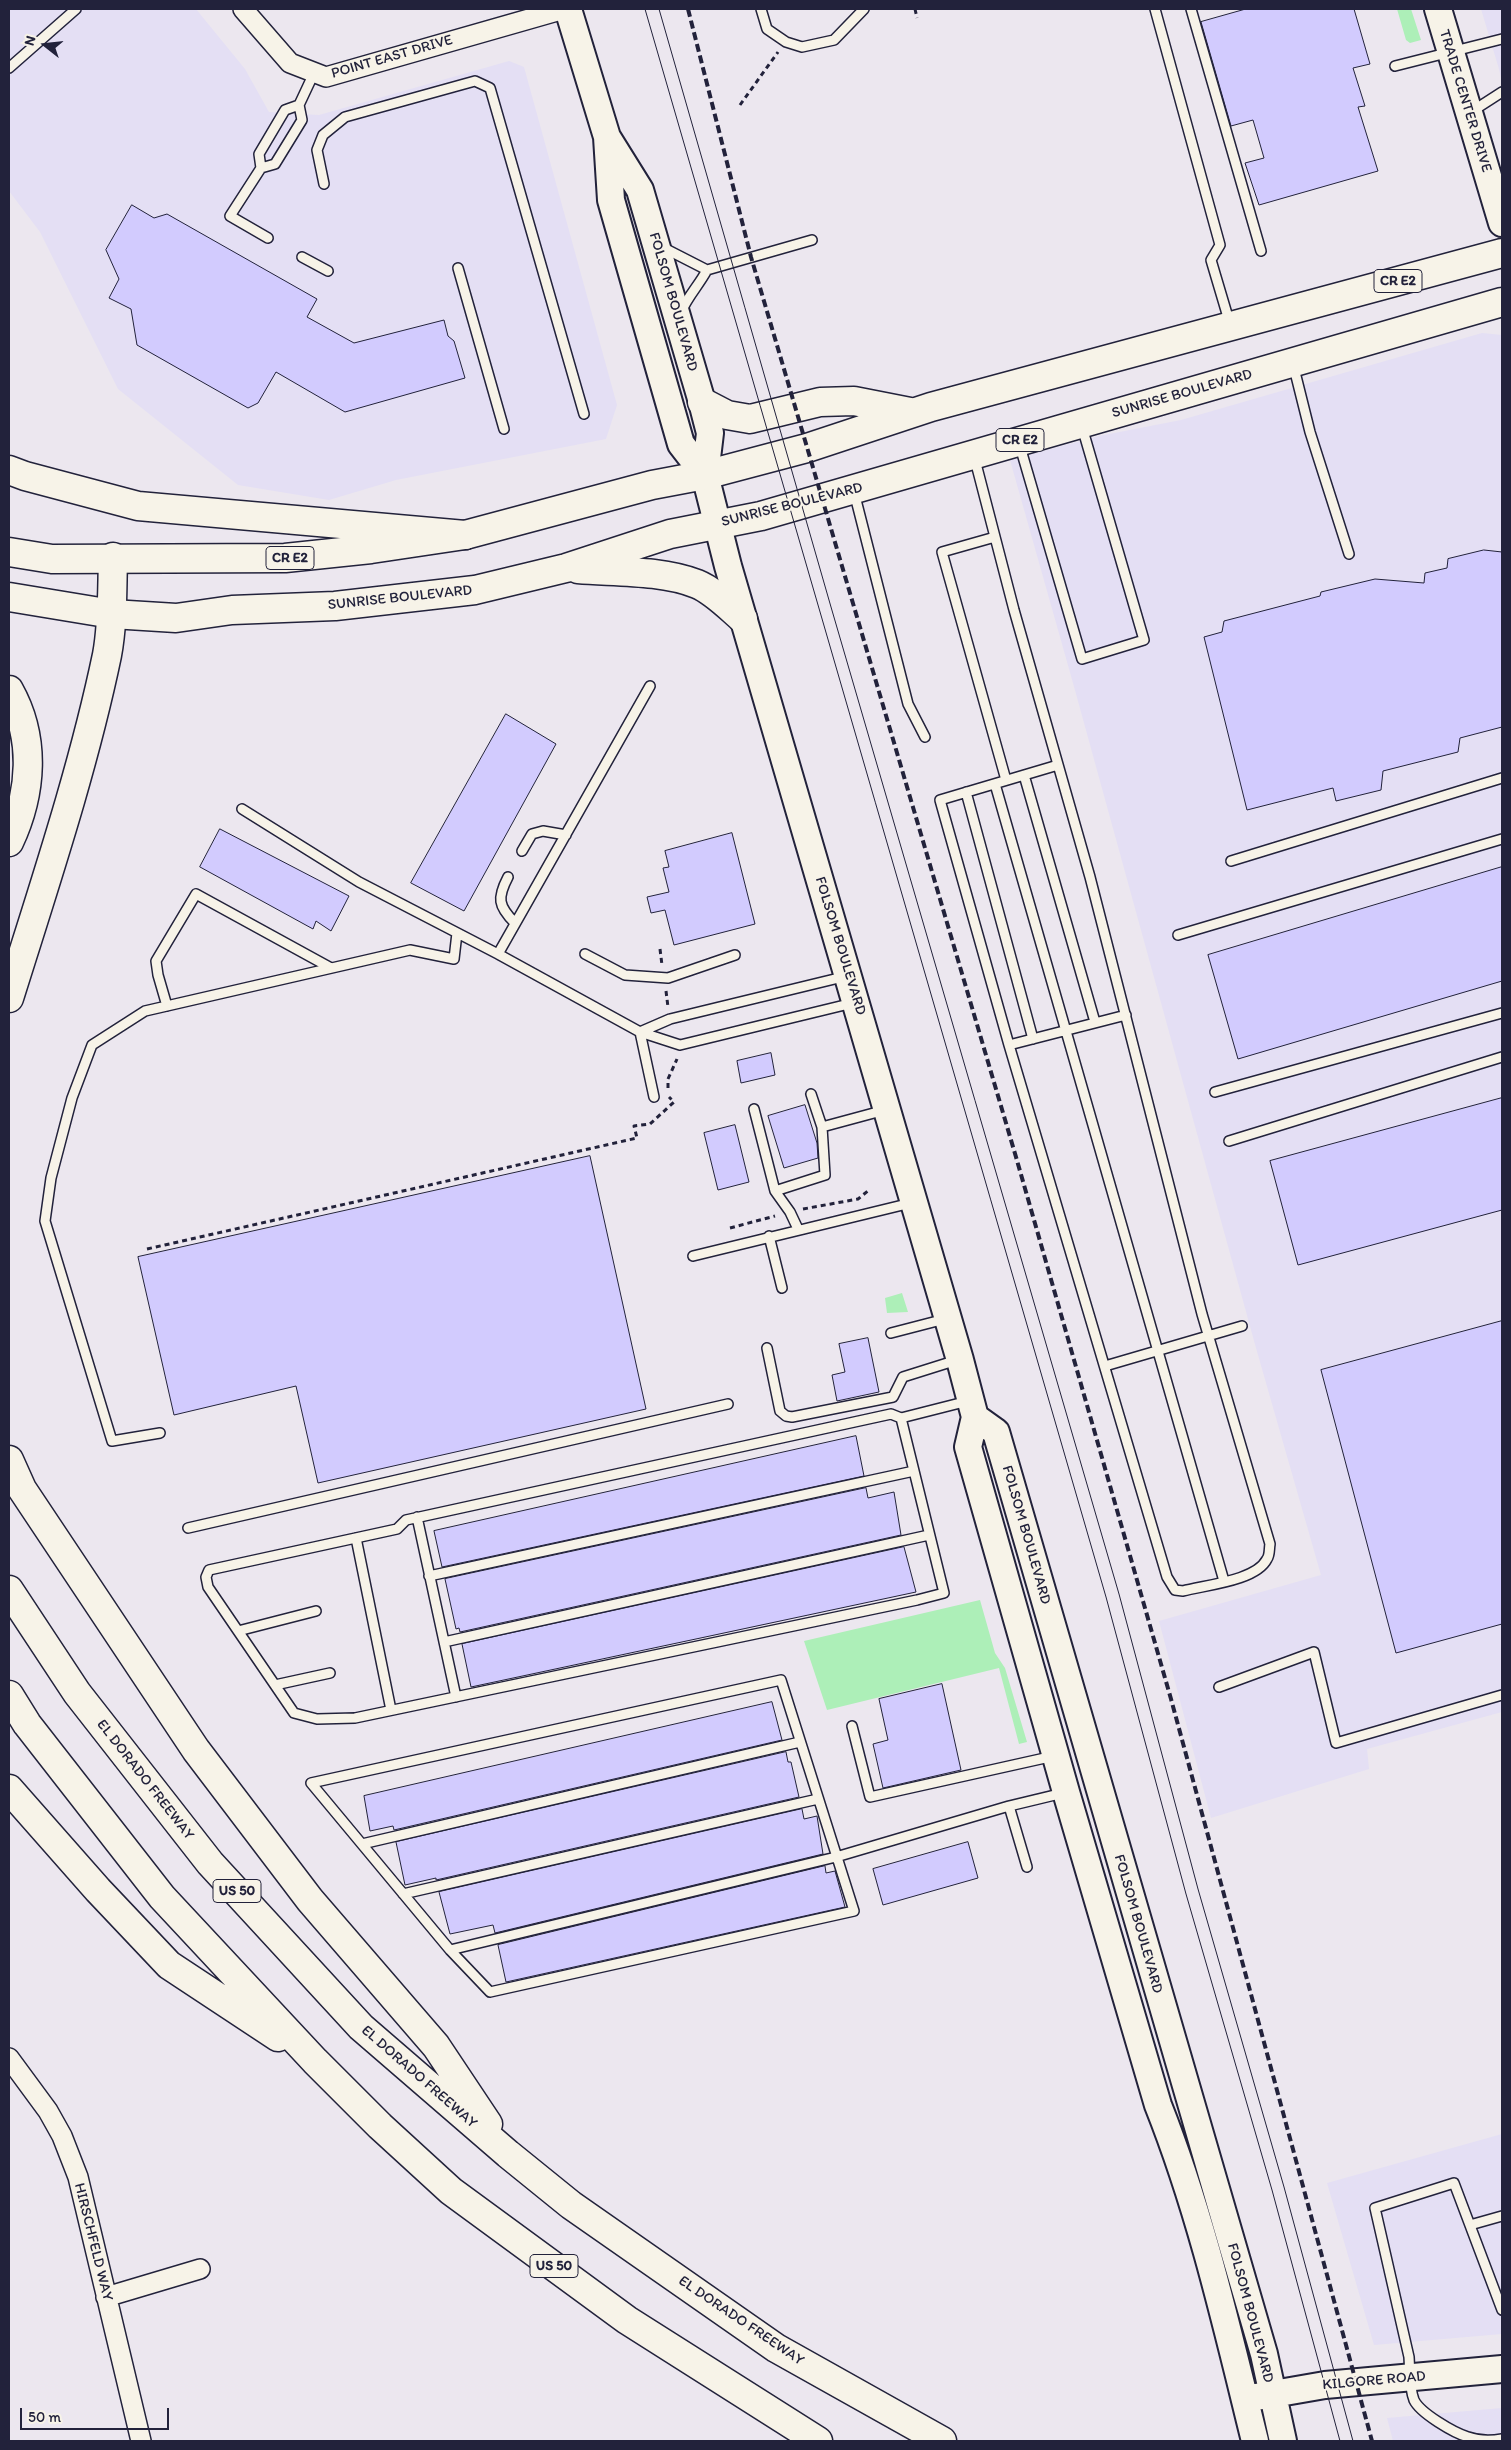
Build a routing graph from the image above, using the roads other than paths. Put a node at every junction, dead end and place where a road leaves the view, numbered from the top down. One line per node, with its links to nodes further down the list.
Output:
1 (76, 9): 13 (lane)
2 (243, 9): 14 (street, POINT EAST DRIVE)
3 (564, 9): 14 (street, POINT EAST DRIVE)
4 (568, 9): 18 (main road, FOLSOM BOULEVARD)
5 (864, 9): 9 (lane)
6 (1155, 9): 33 (lane)
7 (1191, 9): 25 (lane)
8 (1438, 9): 11 (main road, TRADE CENTER DRIVE)
9 (764, 11)
10 (1502, 39): 11 (lane)
11 (1450, 53): 12 (lane); 17 (main road, TRADE CENTER DRIVE)
12 (1395, 66)
13 (9, 68)
14 (314, 73): 16 (lane)
15 (1502, 92): 17 (lane)
16 (299, 105): 19 (lane); 19 (lane)
17 (1468, 113): 21 (main road, TRADE CENTER DRIVE)
18 (607, 137): 24 (main road, FOLSOM BOULEVARD); 43 (main road, FOLSOM BOULEVARD)
19 (261, 168): 22 (lane)
20 (324, 184): 37 (lane)
21 (1502, 223)
22 (268, 238)
23 (812, 240): 29 (lane)
24 (656, 243): 29 (lane); 32 (main road, FOLSOM BOULEVARD)
25 (1261, 251)
26 (1502, 253): 33 (main road, CR E2)
27 (302, 257): 30 (lane)
28 (458, 268): 39 (lane)
29 (707, 270): 32 (lane)
30 (328, 271)
31 (1502, 302): 34 (main road, SUNRISE BOULEVARD / CR E2)
32 (678, 320): 35 (main road, FOLSOM BOULEVARD)
33 (1230, 327): 36 (main road, CR E2)
34 (1293, 362): 38 (main road, SUNRISE BOULEVARD / CR E2); 49 (lane)
35 (702, 402): 36 (main road); 43 (main road, FOLSOM BOULEVARD)
36 (911, 413): 43 (main road, CR E2)
37 (584, 414)
38 (1081, 423): 40 (main road, SUNRISE BOULEVARD / CR E2); 40 (lane)
39 (504, 429)
40 (1019, 440): 41 (main road, SUNRISE BOULEVARD / CR E2)
41 (974, 453): 44 (main road, SUNRISE BOULEVARD / CR E2); 47 (lane)
42 (9, 470): 46 (main road)
43 (705, 475): 45 (main road, FOLSOM BOULEVARD); 46 (main road, CR E2)
44 (854, 490): 45 (main road, SUNRISE BOULEVARD / CR E2); 57 (lane)
45 (718, 524): 51 (main road, SUNRISE BOULEVARD / CR E2); 54 (main road, FOLSOM BOULEVARD)
46 (465, 535): 50 (main road, CR E2)
47 (995, 537): 58 (lane); 61 (lane)
48 (9, 552): 50 (main road, CR E2)
49 (1349, 554)
50 (113, 557): 53 (main road)
51 (566, 568): 53 (main road, SUNRISE BOULEVARD / CR E2); 54 (main road)
52 (9, 597): 53 (main road, SUNRISE BOULEVARD / CR E2)
53 (112, 614): 79 (main road)
54 (743, 619): 78 (main road, FOLSOM BOULEVARD)
55 (650, 686): 65 (lane)
56 (9, 690): 67 (main road)
57 (925, 737)
58 (1058, 765): 59 (lane); 83 (lane)
59 (1024, 775): 61 (lane); 84 (lane)
60 (1502, 778): 69 (lane)
61 (1006, 780): 62 (lane)
62 (995, 784): 63 (lane); 85 (lane)
63 (966, 792): 87 (lane); 88 (lane)
64 (242, 808): 72 (lane)
65 (566, 835): 68 (lane); 71 (lane)
66 (1502, 839): 73 (lane)
67 (9, 842)
68 (522, 851)
69 (1231, 861)
70 (508, 877): 71 (lane)
71 (515, 923): 74 (lane)
72 (457, 933): 74 (lane); 77 (lane)
73 (1178, 935)
74 (498, 954): 86 (lane)
75 (585, 954): 76 (lane)
76 (736, 955)
77 (331, 968): 81 (lane); 81 (lane)
78 (849, 976): 80 (main road, FOLSOM BOULEVARD); 86 (lane)
79 (9, 998)
80 (857, 1002): 86 (lane); 94 (main road, FOLSOM BOULEVARD)
81 (167, 1006): 114 (lane)
82 (1502, 1013): 90 (lane)
83 (1126, 1015): 84 (lane); 106 (lane)
84 (1095, 1022): 85 (lane)
85 (1063, 1030): 87 (lane); 108 (lane)
86 (640, 1032): 92 (lane)
87 (1033, 1040): 88 (lane)
88 (1009, 1045): 110 (lane)
89 (1502, 1057): 96 (lane)
90 (1214, 1092)
91 (811, 1094): 95 (lane)
92 (654, 1097)
93 (754, 1109): 97 (lane)
94 (887, 1110): 95 (lane); 98 (main road, FOLSOM BOULEVARD)
95 (822, 1127): 97 (lane)
96 (1229, 1141)
97 (775, 1190): 99 (lane)
98 (914, 1202): 99 (lane); 103 (main road, FOLSOM BOULEVARD)
99 (798, 1229): 100 (lane)
100 (769, 1236): 101 (lane); 102 (lane)
101 (694, 1256)
102 (782, 1288)
103 (948, 1318): 105 (lane); 109 (main road, FOLSOM BOULEVARD)
104 (1242, 1326): 106 (lane)
105 (891, 1333)
106 (1209, 1336): 108 (lane); 122 (lane)
107 (767, 1348): 109 (lane)
108 (1159, 1350): 110 (lane); 122 (lane)
109 (960, 1360): 112 (main road, FOLSOM BOULEVARD)
110 (1105, 1366): 122 (lane)
111 (728, 1404): 118 (lane)
112 (973, 1409): 113 (lane); 136 (main road, FOLSOM BOULEVARD); 143 (main road, FOLSOM BOULEVARD)
113 (901, 1418): 116 (lane); 117 (lane)
114 (160, 1432)
115 (9, 1460): 149 (main road)
116 (914, 1471): 119 (lane); 121 (lane)
117 (417, 1518): 120 (lane); 121 (lane)
118 (188, 1528)
119 (929, 1534): 126 (lane); 132 (lane)
120 (356, 1538): 125 (lane); 133 (lane)
121 (430, 1576): 126 (lane)
122 (1224, 1581)
123 (9, 1590): 149 (main road, EL DORADO FREEWAY / US 50)
124 (316, 1611): 125 (lane)
125 (238, 1631): 128 (lane)
126 (444, 1642): 132 (lane)
127 (330, 1673): 128 (lane)
128 (275, 1685): 133 (lane)
129 (1219, 1687): 130 (lane)
130 (1502, 1694)
131 (9, 1695): 148 (main road, US 50)
132 (456, 1697): 133 (lane)
133 (391, 1710)
134 (852, 1726): 136 (lane)
135 (800, 1742): 139 (lane); 141 (lane); 141 (lane)
136 (1055, 1756): 138 (main road)
137 (9, 1789): 148 (main road)
138 (1076, 1796): 140 (lane); 143 (main road); 160 (main road, FOLSOM BOULEVARD)
139 (818, 1799): 142 (lane); 145 (lane)
140 (1009, 1806): 142 (lane); 144 (lane)
141 (362, 1844): 145 (lane)
142 (836, 1857): 146 (lane); 146 (lane)
143 (1120, 1865): 159 (main road, FOLSOM BOULEVARD)
144 (1027, 1867)
145 (403, 1894): 146 (lane)
146 (450, 1950)
147 (9, 2058): 155 (street, HIRSCHFELD WAY)
148 (315, 2061): 163 (main road, US 50)
149 (508, 2154): 164 (main road, EL DORADO FREEWAY / US 50)
150 (1502, 2216): 151 (lane)
151 (1470, 2225): 154 (lane); 158 (lane)
152 (200, 2269): 155 (street)
153 (1502, 2282): 154 (lane)
154 (1492, 2284): 156 (lane)
155 (106, 2296): 162 (street, HIRSCHFELD WAY)
156 (1502, 2310)
157 (1502, 2370): 158 (main road, KILGORE ROAD)
158 (1410, 2378): 159 (main road, KILGORE ROAD); 161 (lane)
159 (1272, 2393): 160 (main road, KILGORE ROAD); 166 (main road, FOLSOM BOULEVARD)
160 (1246, 2400): 165 (main road, FOLSOM BOULEVARD)
161 (1502, 2439)
162 (141, 2441)
163 (818, 2441)
164 (942, 2441)
165 (1255, 2441)
166 (1283, 2441)

